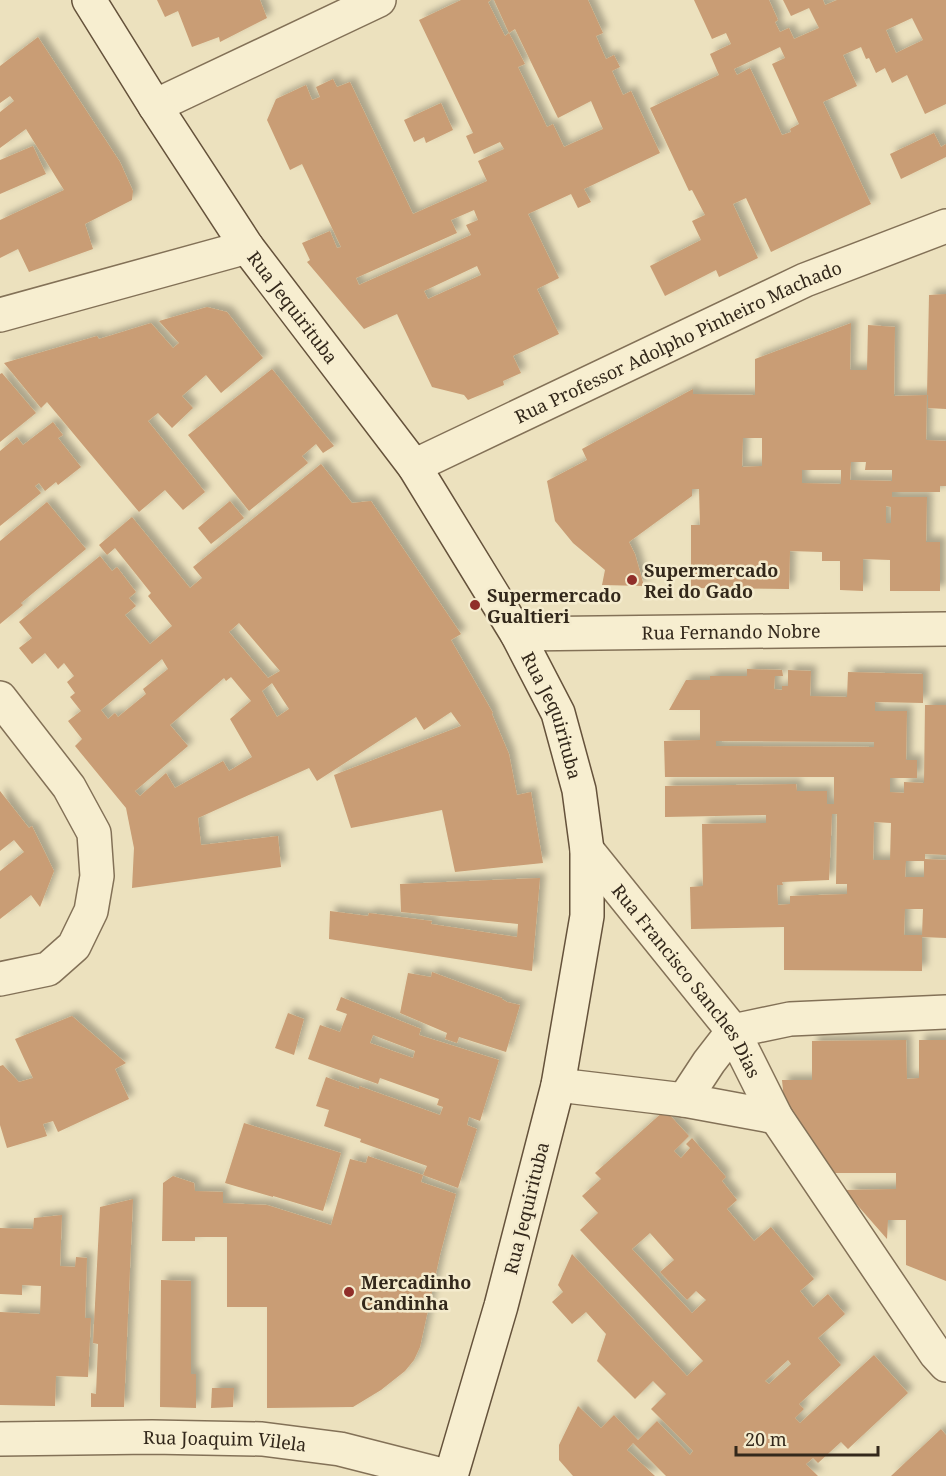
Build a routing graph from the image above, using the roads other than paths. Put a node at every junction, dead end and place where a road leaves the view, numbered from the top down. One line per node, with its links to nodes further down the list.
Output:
1 (89, 0): 3 (street, Rua Jequirituba)
2 (380, 0): 3 (street)
3 (155, 106): 5 (street, Rua Jequirituba)
4 (943, 229): 7 (street, Rua Professor Adolpho Pinheiro Machado)
5 (248, 247): 6 (street); 7 (street, Rua Jequirituba)
6 (0, 315)
7 (414, 466): 9 (street, Rua Jequirituba)
8 (946, 629): 9 (street, Rua Fernando Nobre)
9 (517, 634): 11 (street, Rua Jequirituba)
10 (0, 698): 12 (street)
11 (587, 850): 14 (street, Rua Francisco Sanches Dias); 15 (street, Rua Jequirituba)
12 (0, 980)
13 (946, 1012): 14 (street)
14 (733, 1031): 16 (street); 17 (street, Rua Francisco Sanches Dias)
15 (558, 1085): 16 (street); 21 (street, Rua Jequirituba)
16 (684, 1100): 17 (street)
17 (776, 1117): 18 (street, Rua Francisco Sanches Dias)
18 (943, 1356)
19 (0, 1439): 20 (street, Rua Joaquim Vilela)
20 (446, 1476)
21 (451, 1476)

